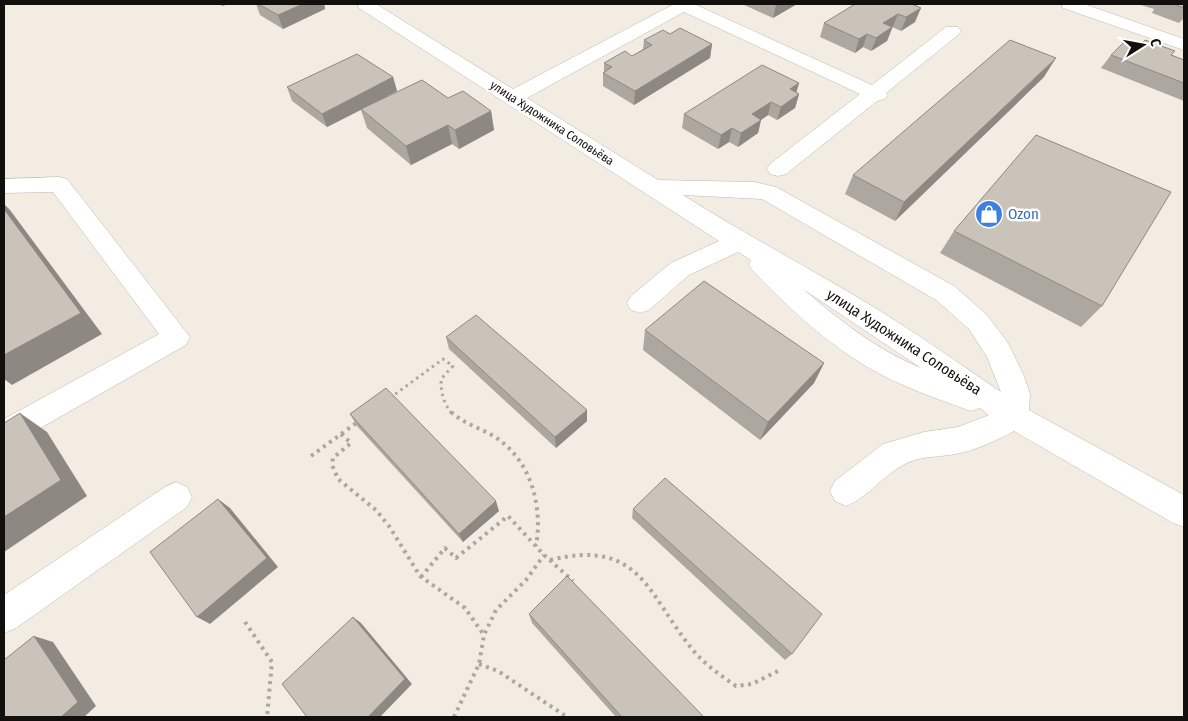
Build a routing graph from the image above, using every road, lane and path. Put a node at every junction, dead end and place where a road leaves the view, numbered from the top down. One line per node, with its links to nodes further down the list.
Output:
1 (684, 4): 6 (street); 7 (street)
2 (1069, 4): 5 (street)
3 (379, 6): 7 (street, улица Художника Соловьёва)
4 (952, 31): 6 (street)
5 (1184, 45)
6 (875, 94): 8 (street)
7 (512, 98): 10 (street, улица Художника Соловьёва)
8 (778, 169)
9 (4, 186): 16 (street)
10 (652, 187): 11 (street, улица Художника Соловьёва); 15 (street)
11 (739, 242): 12 (street); 15 (street, улица Художника Соловьёва)
12 (640, 303)
13 (388, 399): 22 (path)
14 (365, 416): 17 (path)
15 (1014, 416): 19 (street); 21 (street, улица Художника Соловьёва)
16 (4, 434)
17 (341, 434): 18 (path); 25 (path)
18 (311, 456)
19 (846, 491)
20 (176, 496): 27 (street)
21 (1184, 512)
22 (536, 546): 23 (path); 25 (path)
23 (544, 555): 24 (path); 29 (path)
24 (550, 560): 26 (path); 31 (path)
25 (421, 577): 29 (path)
26 (573, 581)
27 (4, 616)
28 (245, 622): 32 (path)
29 (484, 635): 30 (path)
30 (479, 664): 33 (path); 34 (path)
31 (778, 671)
32 (267, 717)
33 (454, 717)
34 (567, 717)

